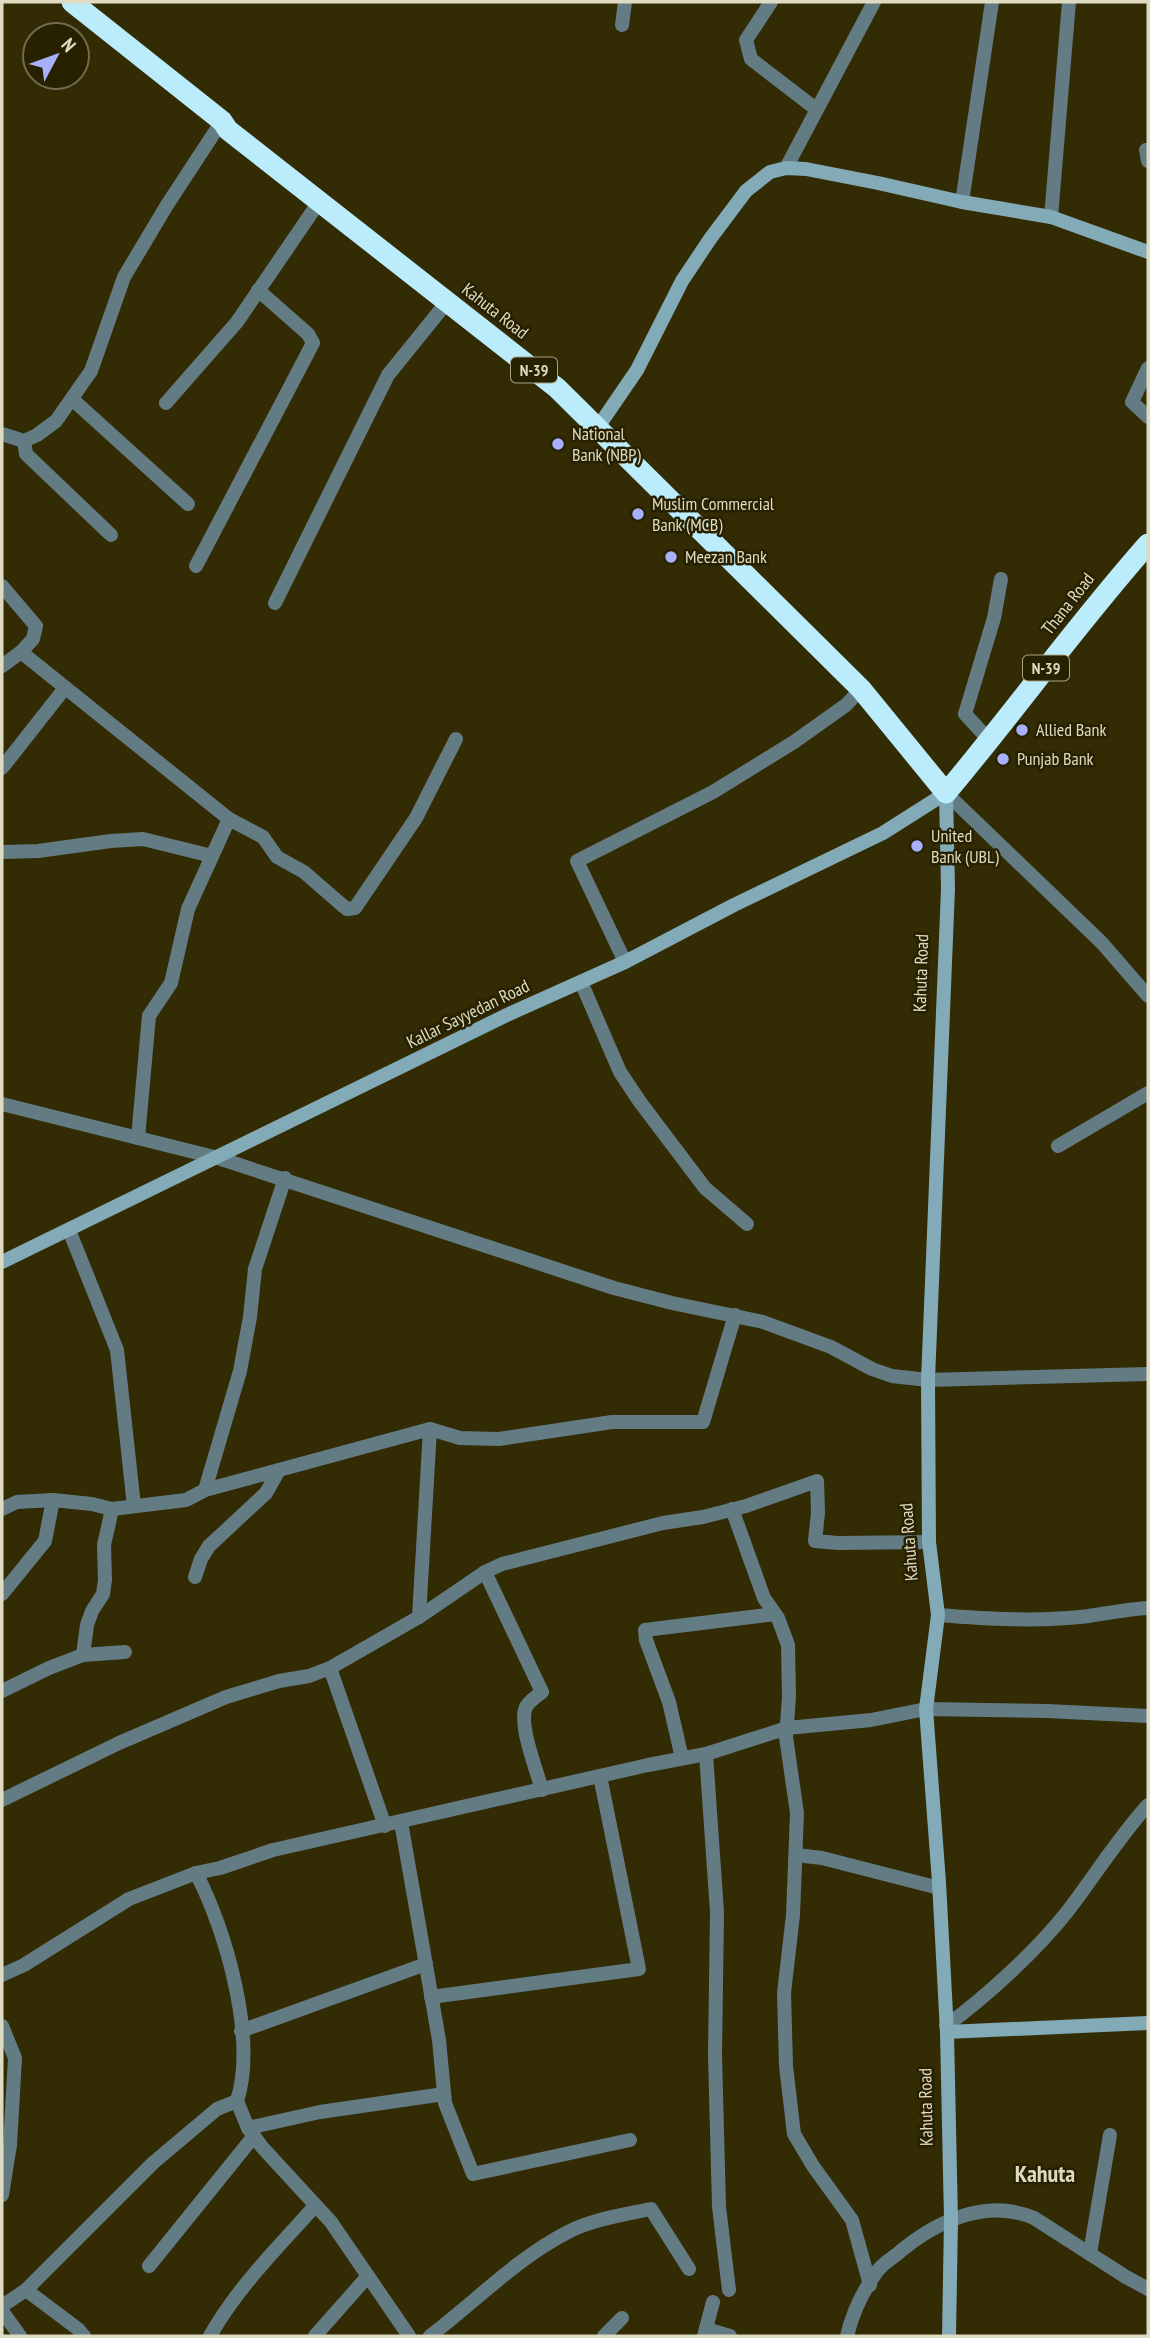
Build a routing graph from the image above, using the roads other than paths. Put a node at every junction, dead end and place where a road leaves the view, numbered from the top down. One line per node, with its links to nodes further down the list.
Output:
1 (72, 2): 9 (highway, Kahuta Road / N-39)
2 (625, 2): 7 (street)
3 (771, 2): 8 (street)
4 (874, 2): 8 (street)
5 (992, 2): 12 (street)
6 (1069, 2): 13 (street)
7 (622, 25)
8 (816, 109): 10 (street)
9 (222, 121): 11 (highway, Kahuta Road / N-39); 18 (street)
10 (786, 168): 12 (main road); 21 (main road)
11 (319, 202): 15 (street); 16 (highway, Kahuta Road / N-39)
12 (962, 202): 13 (main road)
13 (1051, 217): 14 (main road)
14 (1148, 252)
15 (258, 290): 19 (street); 27 (street)
16 (447, 302): 21 (highway, Kahuta Road / N-39); 30 (street)
17 (1148, 368): 20 (street)
18 (72, 399): 23 (street); 24 (street)
19 (166, 403)
20 (1148, 417)
21 (598, 427): 34 (highway, Kahuta Road / N-39)
22 (2, 434): 23 (street)
23 (24, 442): 25 (street)
24 (188, 504)
25 (111, 535)
26 (1148, 544): 36 (highway, Thana Road / N-39)
27 (196, 566)
28 (1001, 579): 36 (street)
29 (2, 586): 31 (street)
30 (275, 603)
31 (21, 652): 32 (street); 33 (street)
32 (2, 666)
33 (65, 688): 37 (street); 39 (street)
34 (861, 690): 38 (highway, Kahuta Road / N-39); 42 (street)
35 (456, 739): 39 (street)
36 (990, 741): 38 (highway, Thana Road / N-39)
37 (2, 768)
38 (946, 793): 42 (main road, Kallar Sayyedan Road); 44 (street); 56 (main road, Kahuta Road)
39 (229, 818): 41 (street)
40 (2, 852): 41 (street)
41 (212, 856): 47 (street)
42 (625, 962): 43 (main road, Kallar Sayyedan Road)
43 (581, 982): 49 (main road, Kallar Sayyedan Road); 51 (street)
44 (1148, 996)
45 (1148, 1093): 48 (street)
46 (2, 1104): 47 (street)
47 (138, 1138): 49 (street)
48 (1058, 1146)
49 (218, 1158): 50 (street); 52 (main road, Kallar Sayyedan Road)
50 (285, 1178): 54 (street); 59 (street)
51 (747, 1224)
52 (69, 1230): 53 (main road, Kallar Sayyedan Road); 61 (street)
53 (2, 1262)
54 (735, 1315): 56 (street); 57 (street)
55 (1148, 1374): 56 (street)
56 (928, 1380): 65 (main road, Kahuta Road)
57 (430, 1429): 58 (street); 72 (street)
58 (279, 1470): 59 (street); 67 (street)
59 (205, 1490): 61 (street)
60 (53, 1500): 62 (street); 63 (street); 68 (street)
61 (134, 1506): 63 (street)
62 (2, 1509)
63 (111, 1509): 74 (street)
64 (732, 1509): 65 (street); 66 (street); 70 (street)
65 (929, 1542): 71 (main road, Kahuta Road)
66 (485, 1572): 72 (street); 83 (street)
67 (195, 1577)
68 (2, 1594)
69 (1148, 1608): 71 (street)
70 (775, 1614): 79 (street); 81 (street)
71 (938, 1615): 77 (main road, Kahuta Road)
72 (419, 1617): 75 (street)
73 (125, 1652): 74 (street)
74 (83, 1655): 76 (street)
75 (330, 1668): 84 (street); 87 (street)
76 (2, 1691)
77 (926, 1709): 78 (street); 79 (street); 90 (main road, Kahuta Road)
78 (1148, 1716)
79 (787, 1728): 80 (street); 88 (street)
80 (706, 1754): 81 (street); 113 (street)
81 (682, 1758): 82 (street)
82 (600, 1776): 83 (street); 93 (street)
83 (542, 1790): 86 (street)
84 (2, 1800)
85 (1148, 1805): 96 (street)
86 (401, 1822): 87 (street); 91 (street)
87 (384, 1826): 89 (street)
88 (796, 1854): 90 (street); 110 (street)
89 (195, 1873): 92 (street); 97 (street)
90 (939, 1888): 96 (main road, Kahuta Road)
91 (426, 1965): 93 (street); 97 (street)
92 (2, 1975)
93 (432, 1997): 98 (street)
94 (1148, 2023): 96 (main road)
95 (2, 2026): 103 (street)
96 (946, 2029): 105 (main road, Kahuta Road)
97 (241, 2031): 99 (street)
98 (444, 2094): 100 (street); 102 (street)
99 (237, 2101): 100 (street); 112 (street)
100 (251, 2132): 104 (street); 107 (street)
101 (1110, 2135): 106 (street)
102 (630, 2140)
103 (2, 2195)
104 (315, 2206): 109 (street); 121 (street)
105 (951, 2220): 106 (street); 110 (street); 128 (main road, Kahuta Road)
106 (1090, 2253): 111 (street)
107 (149, 2266)
108 (689, 2269): 124 (street)
109 (368, 2276): 122 (street); 123 (street)
110 (870, 2286): 127 (street)
111 (1148, 2289)
112 (26, 2290): 115 (street); 120 (street)
113 (729, 2290)
114 (713, 2302): 118 (street)
115 (2, 2306)
116 (2, 2311): 119 (street)
117 (622, 2318): 125 (street)
118 (705, 2332): 126 (street)
119 (20, 2336)
120 (83, 2336)
121 (210, 2336)
122 (316, 2336)
123 (410, 2336)
124 (430, 2336)
125 (604, 2336)
126 (730, 2336)
127 (847, 2336)
128 (948, 2336)

